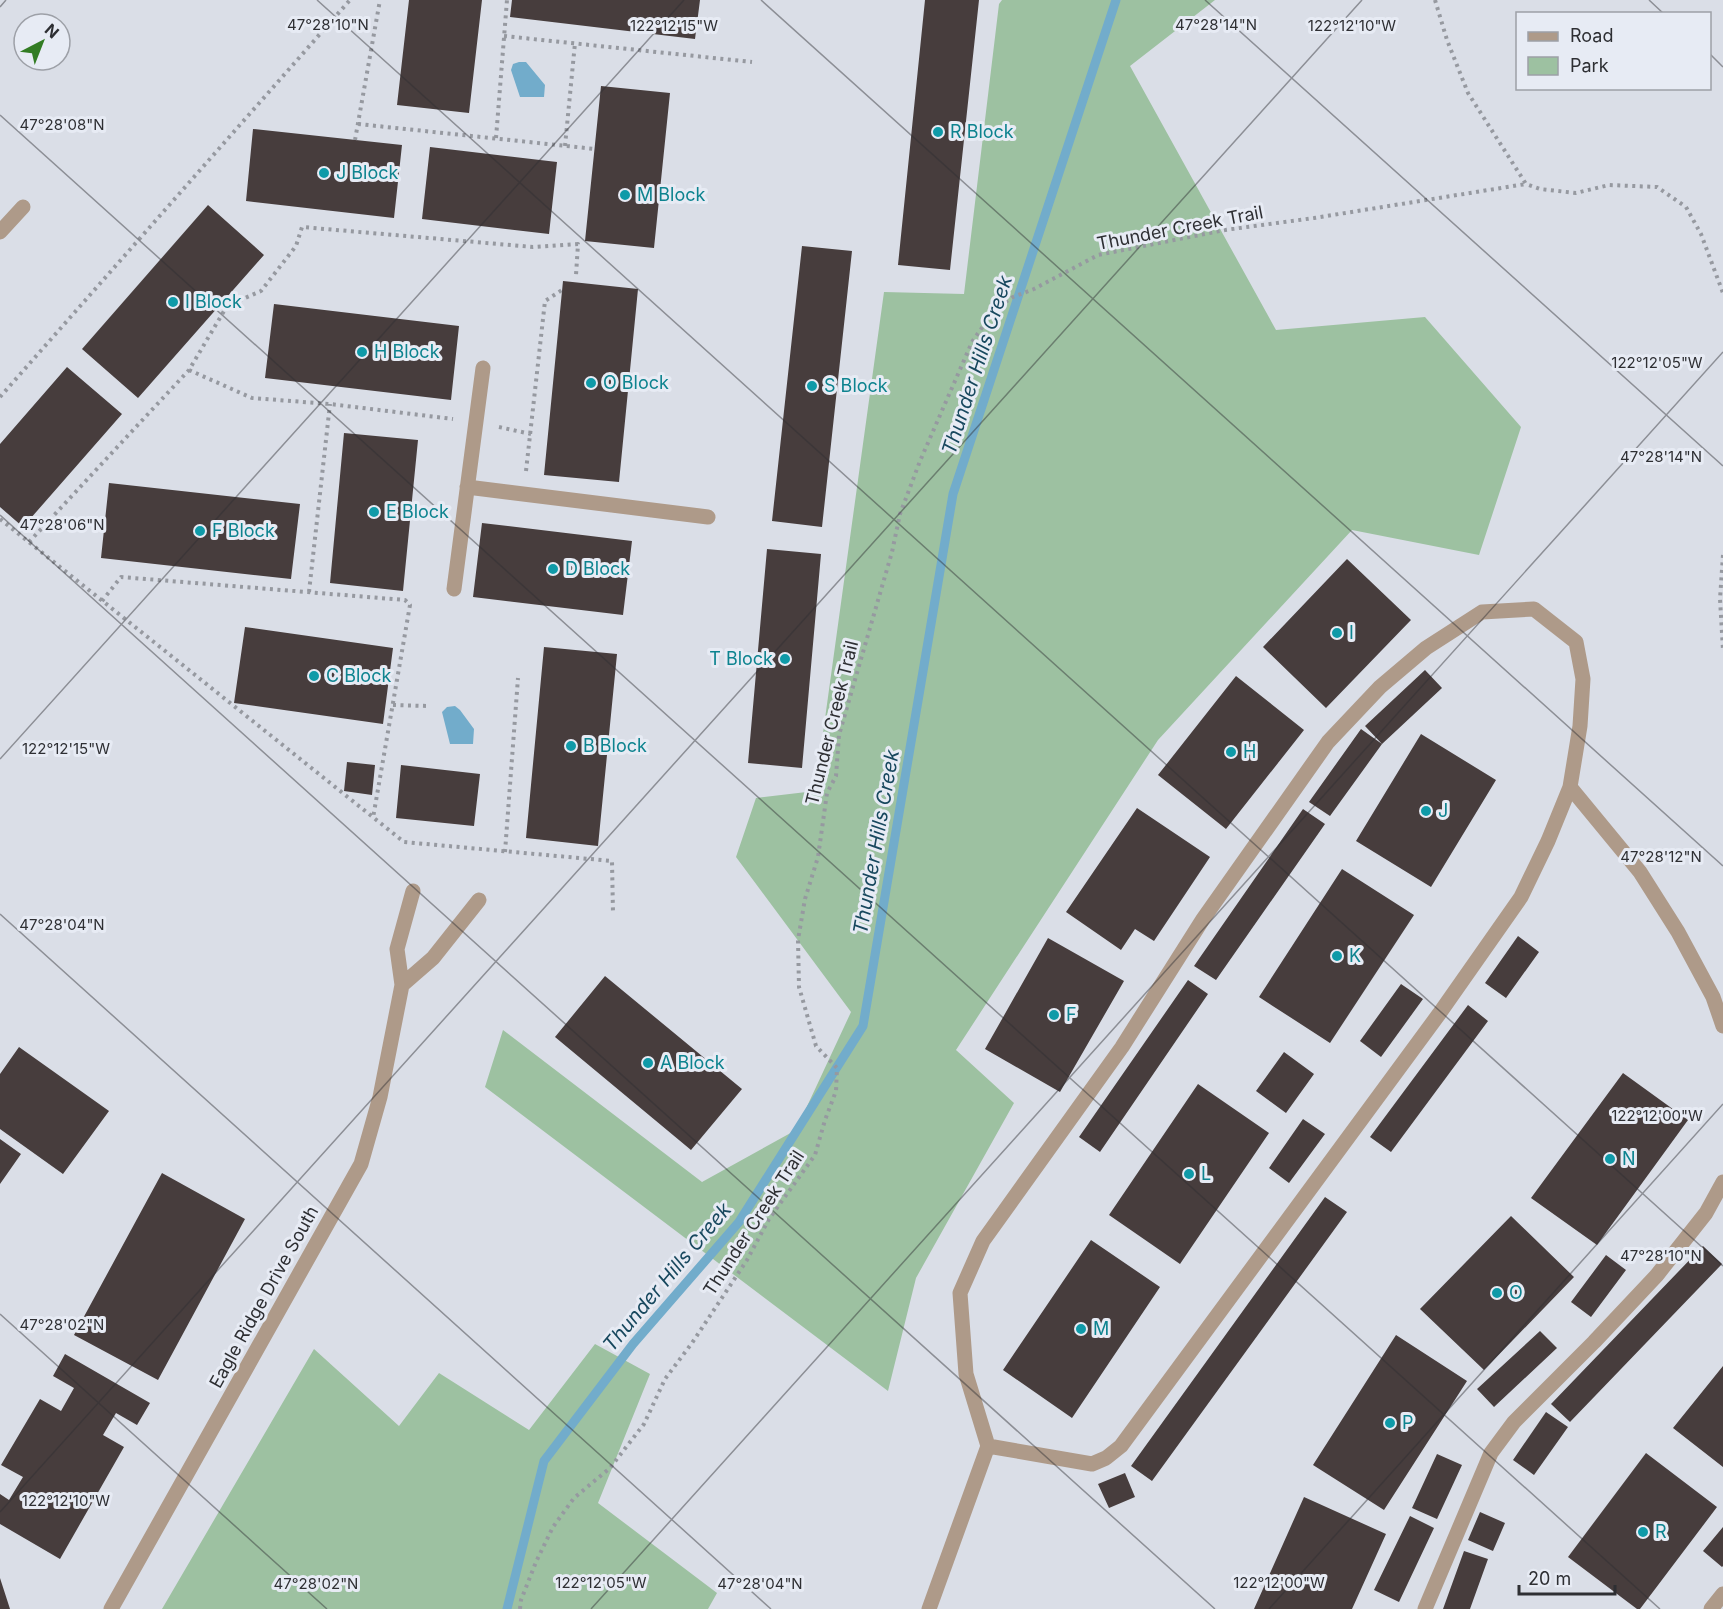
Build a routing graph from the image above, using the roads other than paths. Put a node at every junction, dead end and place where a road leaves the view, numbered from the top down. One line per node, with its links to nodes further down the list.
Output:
1 (23, 207): 2 (street)
2 (0, 232)
3 (483, 368): 4 (street)
4 (467, 487): 5 (street); 6 (street)
5 (708, 517)
6 (454, 589)
7 (1570, 787): 11 (street); 13 (street); 13 (street)
8 (413, 891): 10 (street, Eagle Ridge Drive South)
9 (479, 900): 10 (street)
10 (402, 985): 15 (street, Eagle Ridge Drive South)
11 (1723, 1026)
12 (1723, 1182): 17 (street)
13 (988, 1446): 16 (street)
14 (1723, 1594): 18 (street)
15 (111, 1609)
16 (929, 1609)
17 (1425, 1609)
18 (1711, 1609)

